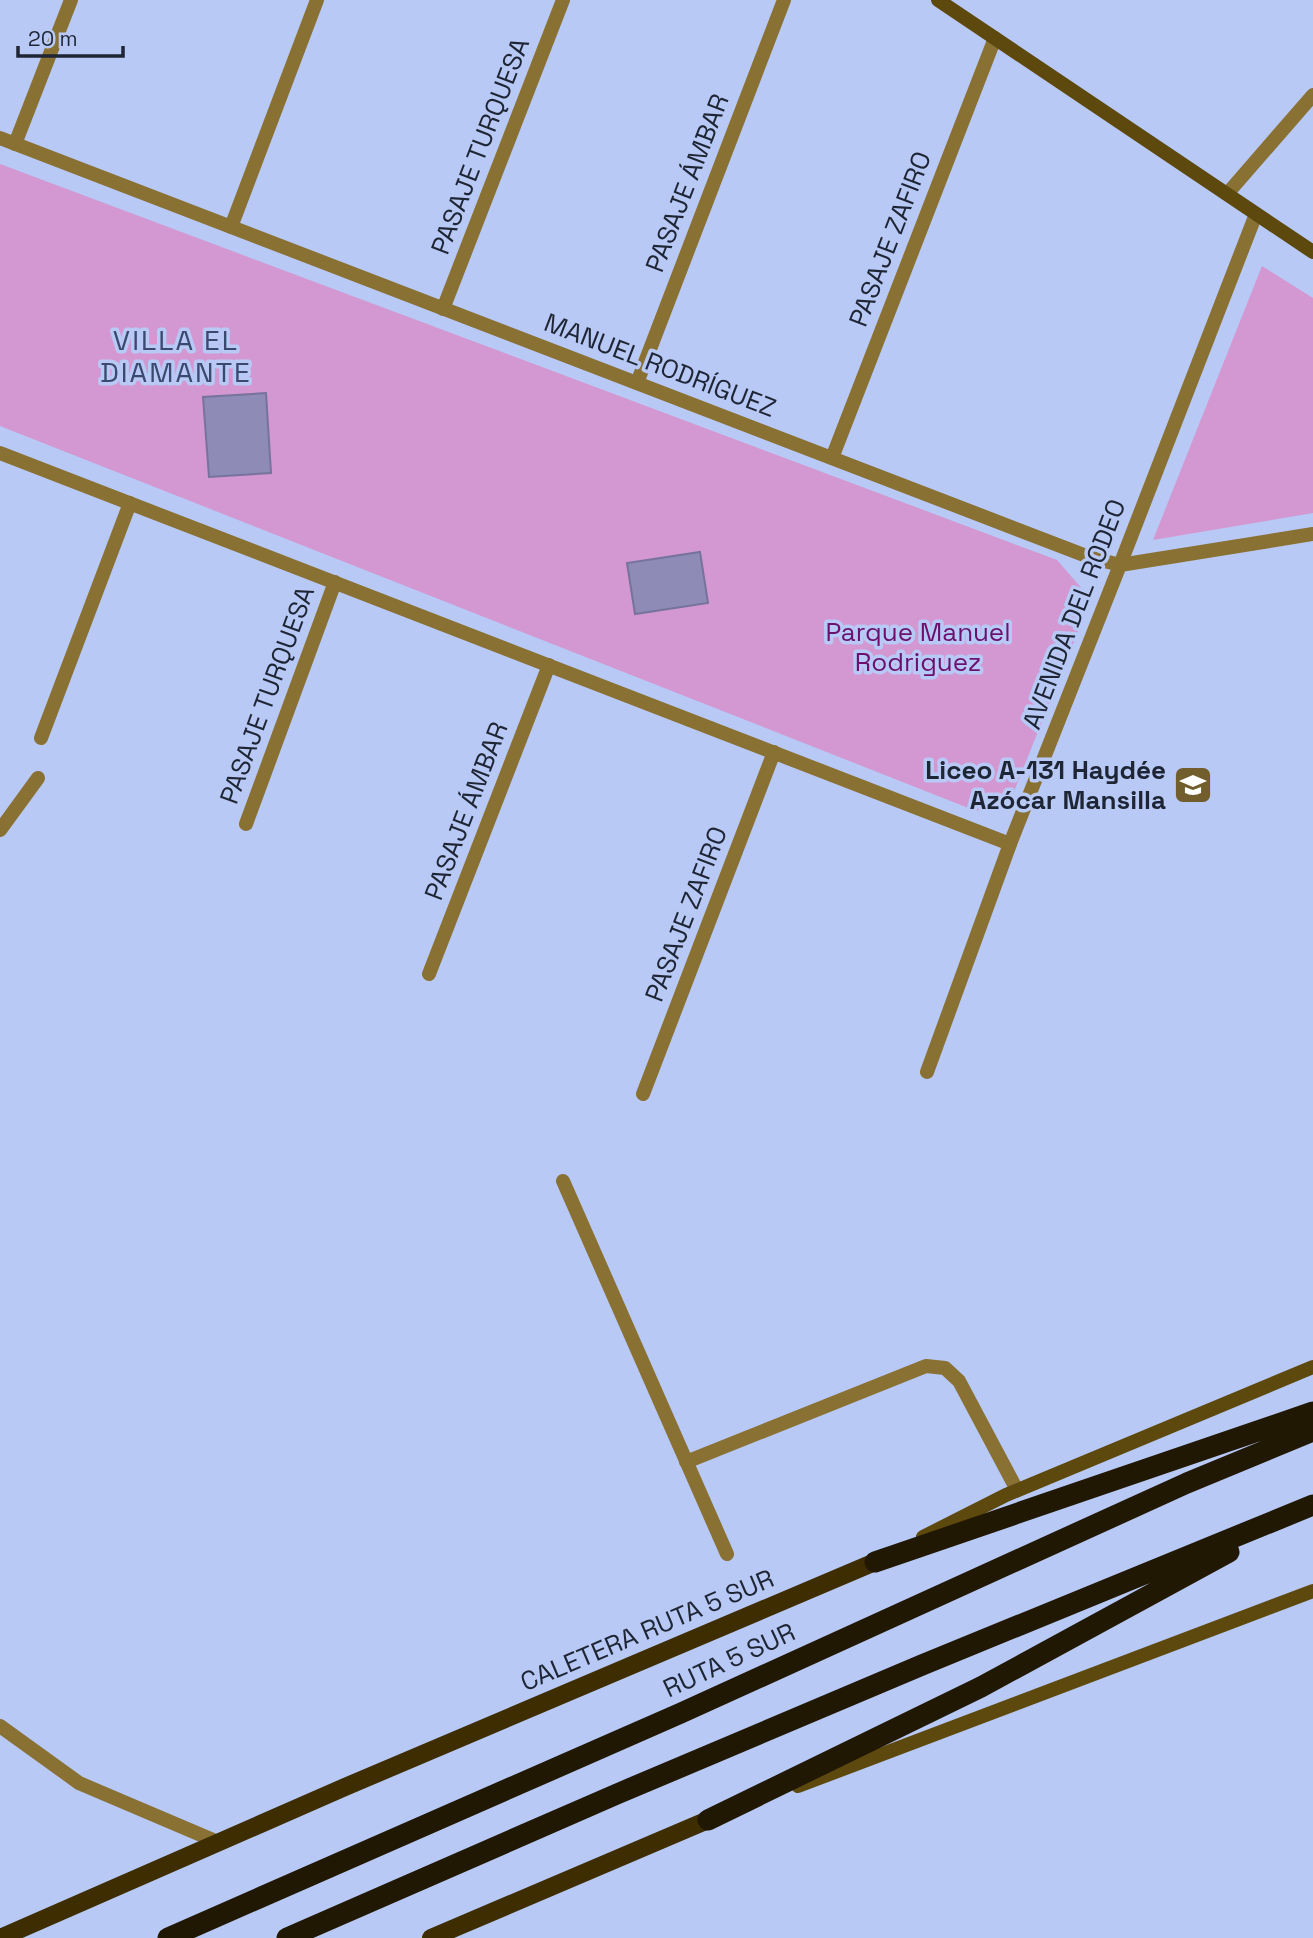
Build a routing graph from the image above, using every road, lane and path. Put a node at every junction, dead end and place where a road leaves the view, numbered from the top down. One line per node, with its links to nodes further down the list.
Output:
1 (71, 0): 9 (street)
2 (317, 0): 12 (street)
3 (563, 0): 14 (street, PASAJE TURQUESA)
4 (784, 0): 15 (street, PASAJE ÁMBAR)
5 (938, 0): 6 (main road)
6 (995, 38): 10 (main road); 17 (street, PASAJE ZAFIRO)
7 (1313, 95): 10 (street)
8 (0, 138): 9 (street, MANUEL RODRÍGUEZ)
9 (15, 144): 12 (street, MANUEL RODRÍGUEZ)
10 (1227, 194): 11 (main road)
11 (1256, 214): 13 (main road); 20 (street, AVENIDA DEL RODEO)
12 (231, 227): 14 (street, MANUEL RODRÍGUEZ)
13 (1313, 252)
14 (443, 309): 15 (street, MANUEL RODRÍGUEZ)
15 (637, 383): 17 (street, MANUEL RODRÍGUEZ)
16 (0, 453): 18 (street)
17 (832, 458): 20 (street, MANUEL RODRÍGUEZ)
18 (130, 503): 21 (street); 23 (street)
19 (1313, 534): 20 (street, MANUEL RODRÍGUEZ)
20 (1120, 565): 28 (street, AVENIDA DEL RODEO)
21 (335, 582): 22 (street); 26 (street, PASAJE TURQUESA)
22 (549, 665): 24 (street); 29 (street, PASAJE ÁMBAR)
23 (41, 738)
24 (774, 752): 28 (street); 31 (street, PASAJE ZAFIRO)
25 (38, 778): 27 (street)
26 (246, 824)
27 (0, 830)
28 (1010, 844): 30 (street, AVENIDA DEL RODEO)
29 (429, 974)
30 (927, 1072)
31 (643, 1094)
32 (563, 1181): 36 (street)
33 (1313, 1367): 37 (main road, CALETERA RUTA 5 SUR)
34 (1313, 1412): 40 (highway)
35 (1313, 1431): 46 (highway, RUTA 5 SUR)
36 (686, 1462): 37 (street); 39 (street)
37 (1017, 1490): 40 (main road, CALETERA RUTA 5 SUR)
38 (1313, 1506): 43 (highway); 47 (highway)
39 (727, 1554)
40 (874, 1562): 44 (main road, CALETERA RUTA 5 SUR)
41 (1313, 1591): 43 (main road)
42 (0, 1726): 44 (street)
43 (708, 1820): 48 (main road)
44 (220, 1843): 45 (main road, CALETERA RUTA 5 SUR)
45 (0, 1938)
46 (168, 1938)
47 (287, 1938)
48 (431, 1938)

